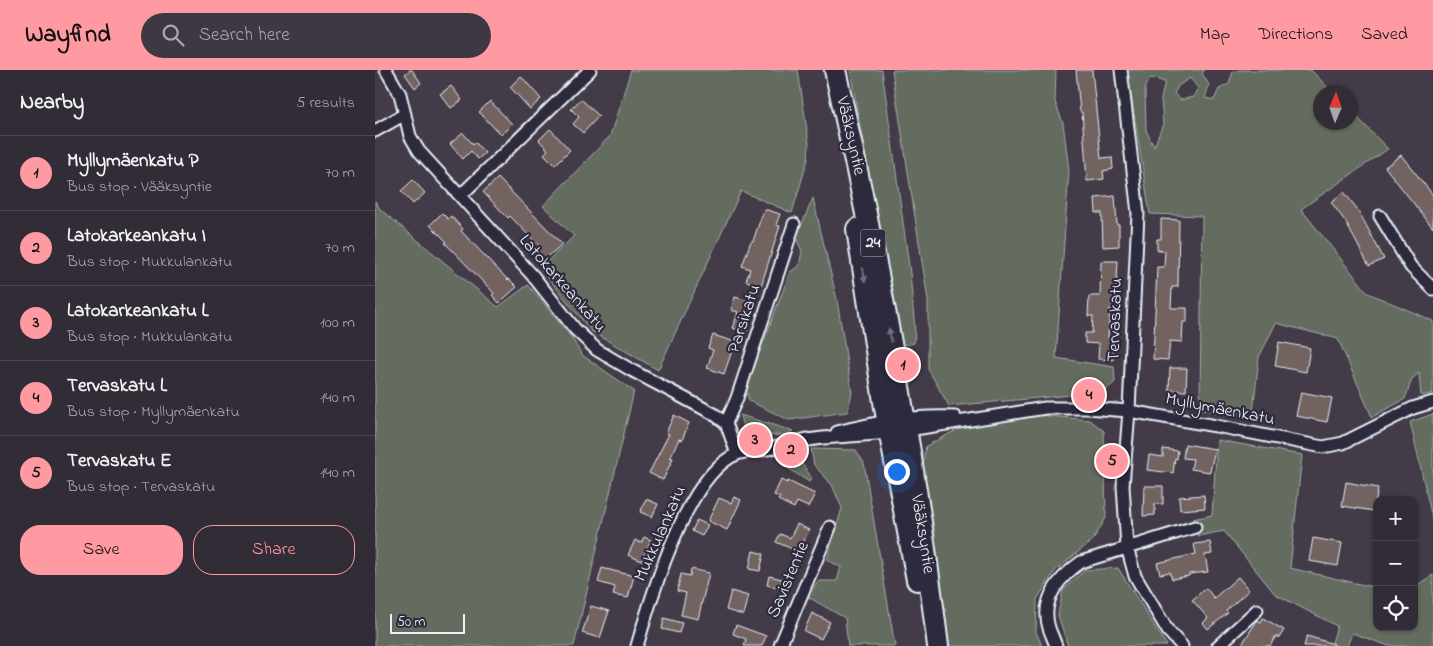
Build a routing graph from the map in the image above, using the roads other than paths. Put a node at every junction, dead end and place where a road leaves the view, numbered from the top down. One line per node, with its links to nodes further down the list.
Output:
1 (386, 70): 5 (street, Latokarkeankatu)
2 (590, 70): 7 (street)
3 (834, 70): 14 (highway, Vääksyntie / 24)
4 (1121, 70): 12 (street, Tervaskatu)
5 (405, 114): 6 (street); 7 (street, Latokarkeankatu)
6 (375, 131)
7 (460, 196): 13 (street, Latokarkeankatu)
8 (1380, 216): 10 (street)
9 (795, 224): 13 (street, Parsikatu)
10 (1433, 288)
11 (1433, 402): 12 (street, Myllymäenkatu)
12 (1129, 412): 14 (street, Myllymäenkatu); 18 (street, Tervaskatu)
13 (726, 423): 15 (street)
14 (897, 425): 15 (street, Mukkulankatu); 22 (highway, Vääksyntie / 24); 23 (highway, Vääksyntie / 24)
15 (737, 454): 20 (street, Mukkulankatu)
16 (830, 527): 21 (street, Savistentie)
17 (1195, 527): 18 (street)
18 (1127, 547): 24 (street); 25 (street, Tervaskatu)
19 (1257, 610): 26 (street)
20 (637, 646)
21 (780, 646)
22 (930, 646)
23 (938, 646)
24 (1056, 646)
25 (1182, 646)
26 (1218, 646)

